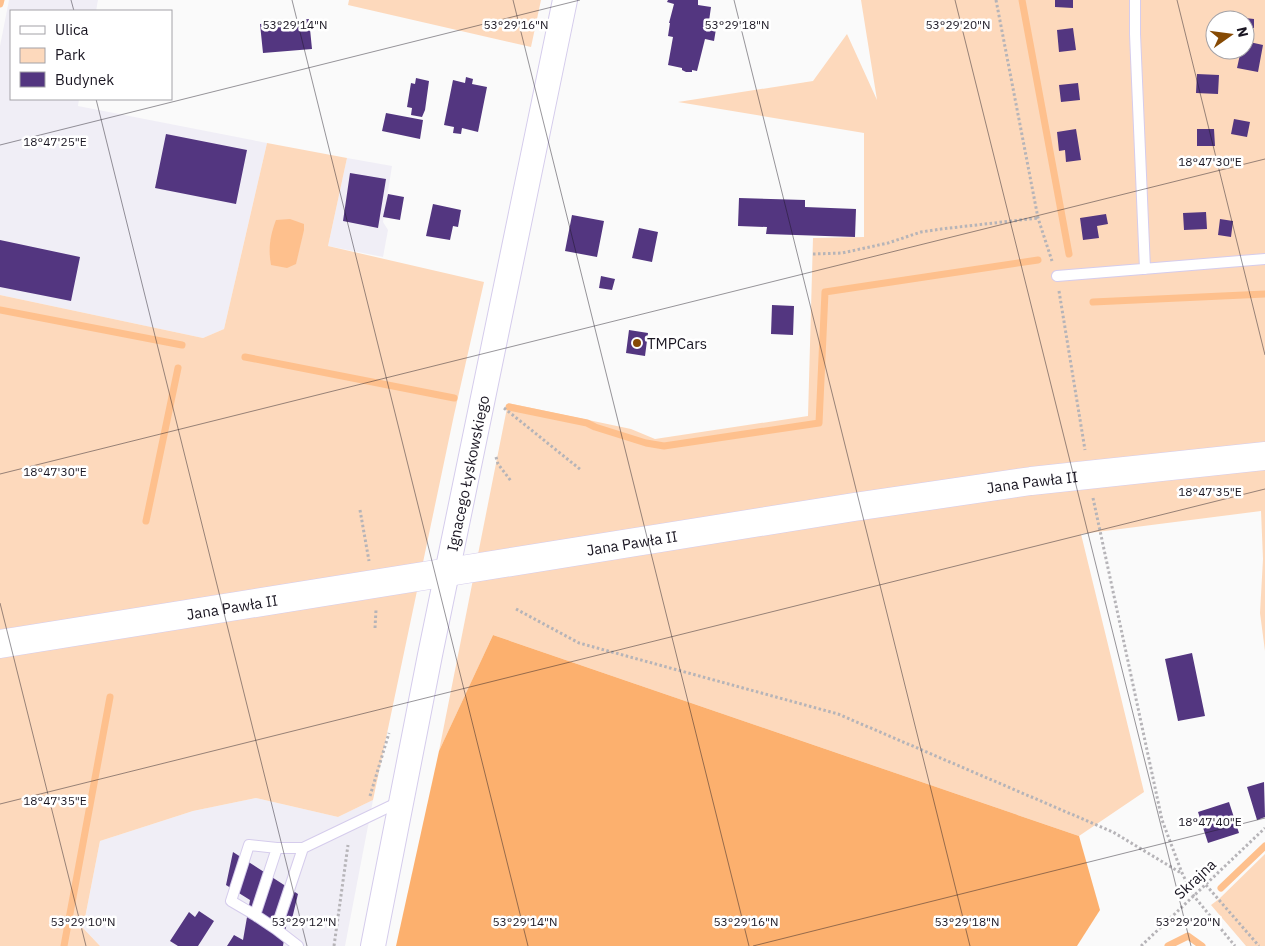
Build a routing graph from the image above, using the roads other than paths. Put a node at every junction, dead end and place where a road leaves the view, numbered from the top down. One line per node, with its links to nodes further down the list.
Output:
1 (565, 0): 7 (street, Ignacego Łyskowskiego)
2 (1135, 0): 4 (lane)
3 (1265, 259): 4 (lane)
4 (1145, 269): 5 (lane)
5 (1057, 276)
6 (1265, 456): 7 (main road, Jana Pawła II)
7 (447, 572): 8 (main road, Jana Pawła II); 9 (street, Ignacego Łyskowskiego)
8 (0, 644)
9 (400, 802): 11 (lane); 15 (street, Ignacego Łyskowskiego)
10 (277, 848): 11 (lane); 12 (lane); 12 (lane)
11 (303, 848): 13 (lane)
12 (255, 915): 13 (lane)
13 (276, 929): 14 (lane)
14 (298, 946)
15 (373, 946)

